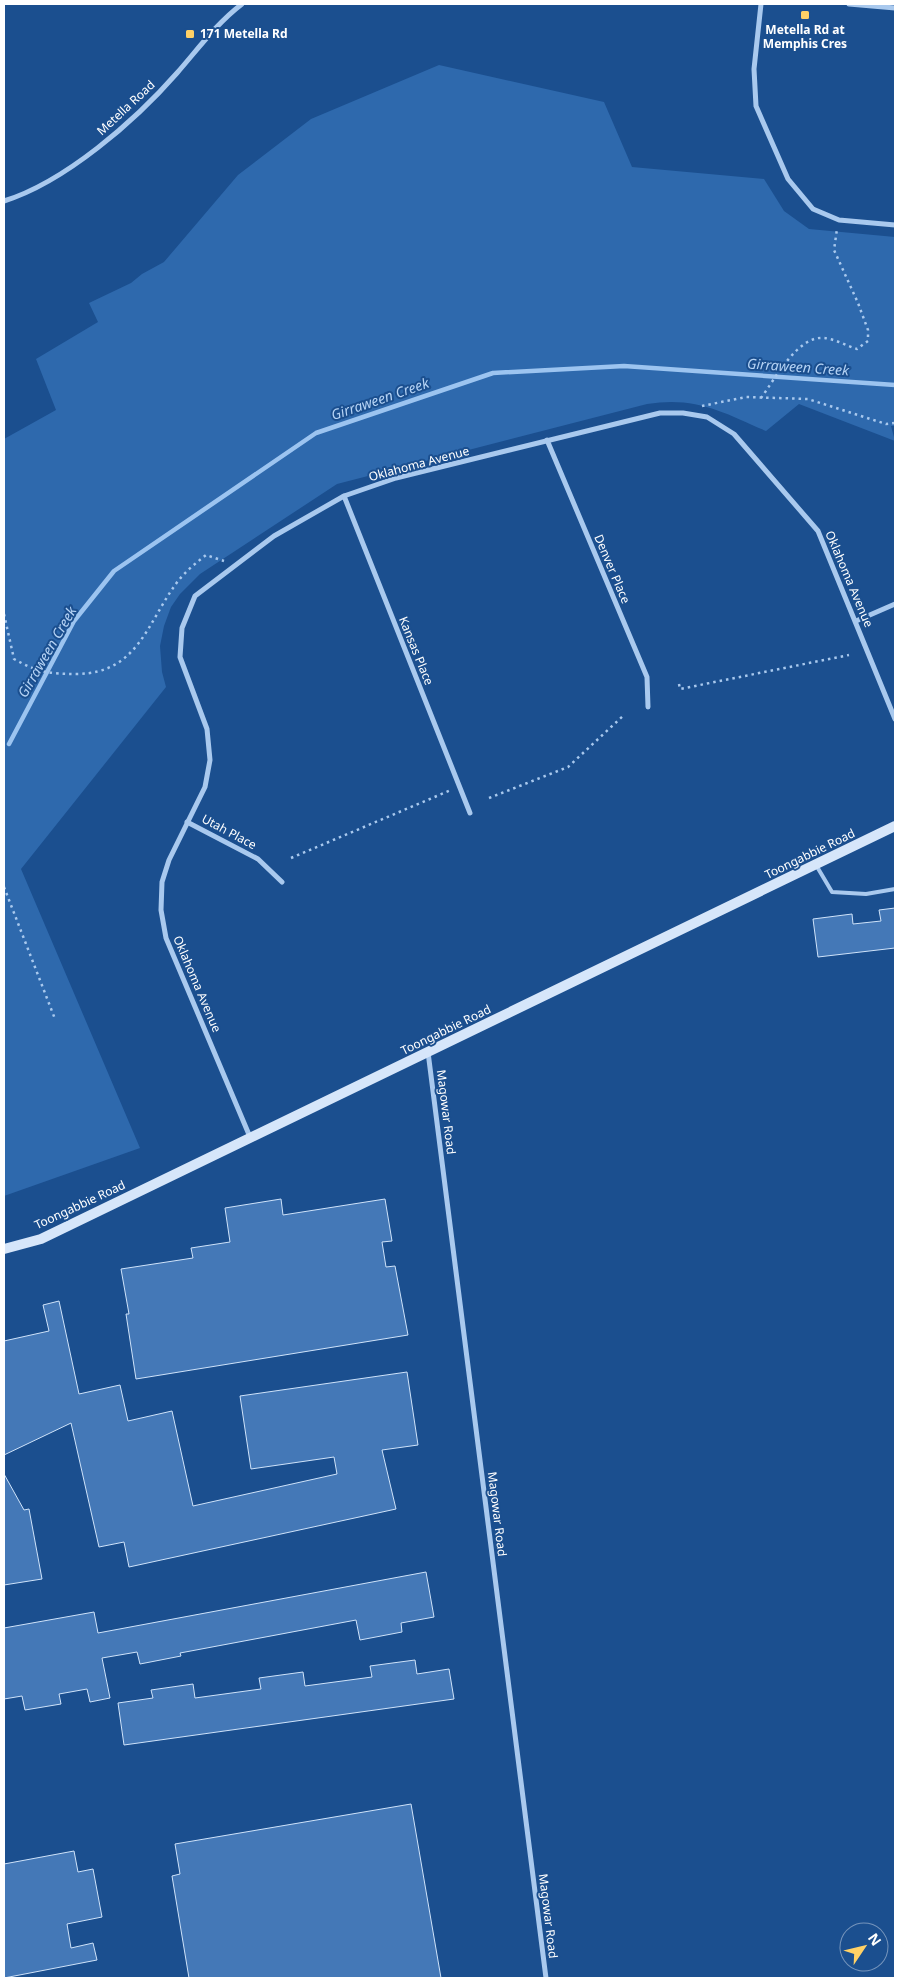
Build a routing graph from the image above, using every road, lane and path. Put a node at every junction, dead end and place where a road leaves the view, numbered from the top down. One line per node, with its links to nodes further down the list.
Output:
1 (242, 4): 6 (street, Metella Road)
2 (760, 4): 7 (street)
3 (849, 4): 4 (street)
4 (883, 6): 5 (street)
5 (895, 8)
6 (4, 201)
7 (839, 220): 8 (street); 9 (path)
8 (895, 225)
9 (761, 398): 10 (path); 11 (path)
10 (682, 413): 12 (street, Oklahoma Avenue); 17 (street, Oklahoma Avenue)
11 (895, 423)
12 (547, 440): 13 (street, Oklahoma Avenue); 20 (street, Denver Place)
13 (344, 496): 14 (street, Oklahoma Avenue); 25 (street, Kansas Place)
14 (236, 565): 16 (path); 26 (street, Oklahoma Avenue)
15 (895, 604): 17 (street)
16 (4, 614)
17 (856, 622): 22 (street, Oklahoma Avenue)
18 (849, 655): 19 (path)
19 (679, 684)
20 (648, 707)
21 (624, 715): 24 (path)
22 (895, 719)
23 (451, 790): 28 (path)
24 (489, 798)
25 (470, 812)
26 (187, 822): 30 (street, Utah Place); 35 (street, Oklahoma Avenue)
27 (895, 826): 29 (main road, Toongabbie Road)
28 (291, 858)
29 (816, 865): 32 (lane); 34 (main road, Toongabbie Road)
30 (282, 882)
31 (4, 887): 33 (path)
32 (895, 889)
33 (55, 1019)
34 (428, 1052): 35 (main road, Toongabbie Road); 37 (street, Magowar Road)
35 (250, 1137): 36 (main road, Toongabbie Road)
36 (4, 1249)
37 (546, 1978)

